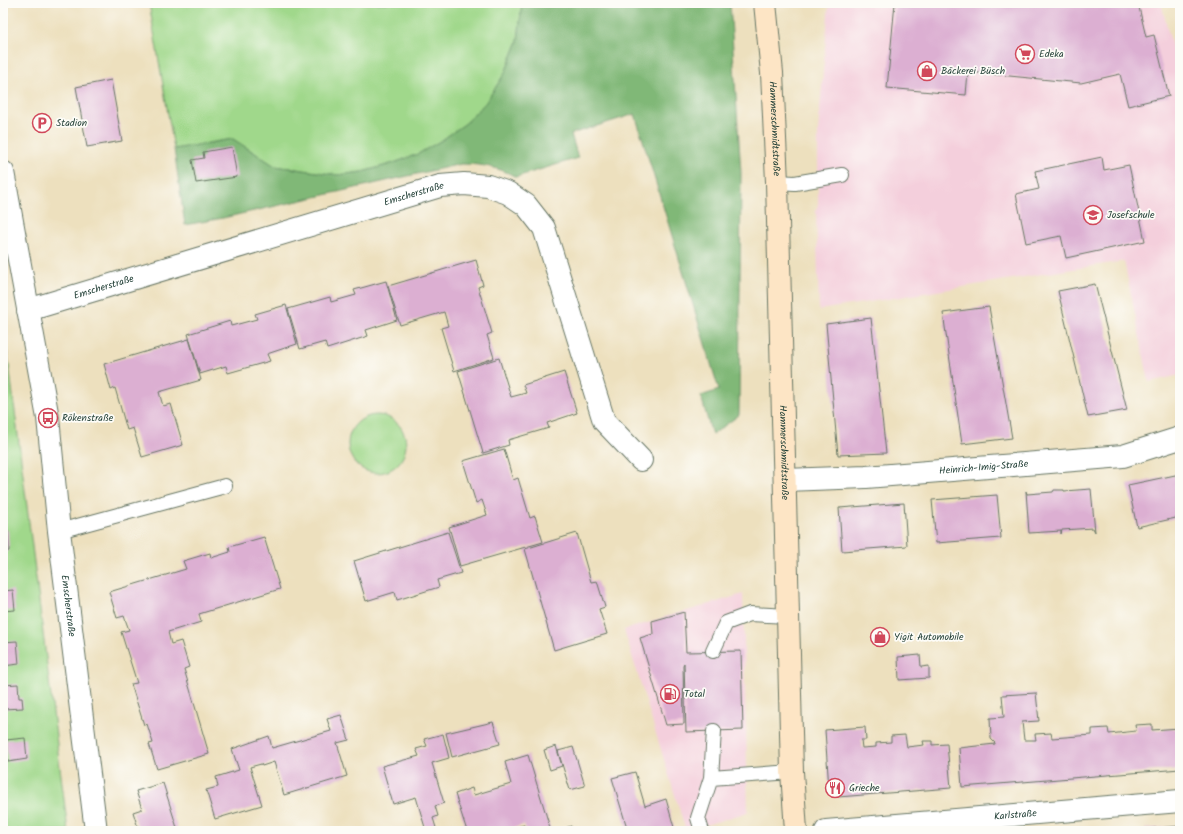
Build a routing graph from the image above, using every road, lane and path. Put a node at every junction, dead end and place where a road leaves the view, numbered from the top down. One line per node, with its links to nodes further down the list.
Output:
1 (765, 3): 3 (main road, Hammerschmidtstraße)
2 (780, 3): 3 (main road, Hammerschmidtstraße)
3 (772, 73): 6 (main road, Hammerschmidtstraße)
4 (3, 172): 7 (street, Emscherstraße)
5 (842, 175): 6 (lane)
6 (777, 182): 10 (main road, Hammerschmidtstraße)
7 (28, 310): 9 (street, Emscherstraße); 12 (street, Emscherstraße)
8 (1180, 438): 10 (street, Heinrich-Imig-Straße)
9 (641, 460)
10 (785, 480): 13 (main road, Hammerschmidtstraße)
11 (225, 486): 12 (lane)
12 (59, 531): 19 (street, Emscherstraße)
13 (788, 616): 14 (lane); 16 (main road, Hammerschmidtstraße)
14 (713, 651)
15 (714, 732): 17 (lane)
16 (792, 772): 17 (lane); 21 (main road, Hammerschmidtstraße)
17 (712, 778): 20 (lane)
18 (1180, 801): 22 (street, Karlstraße)
19 (96, 831)
20 (702, 831)
21 (796, 831)
22 (826, 831)

